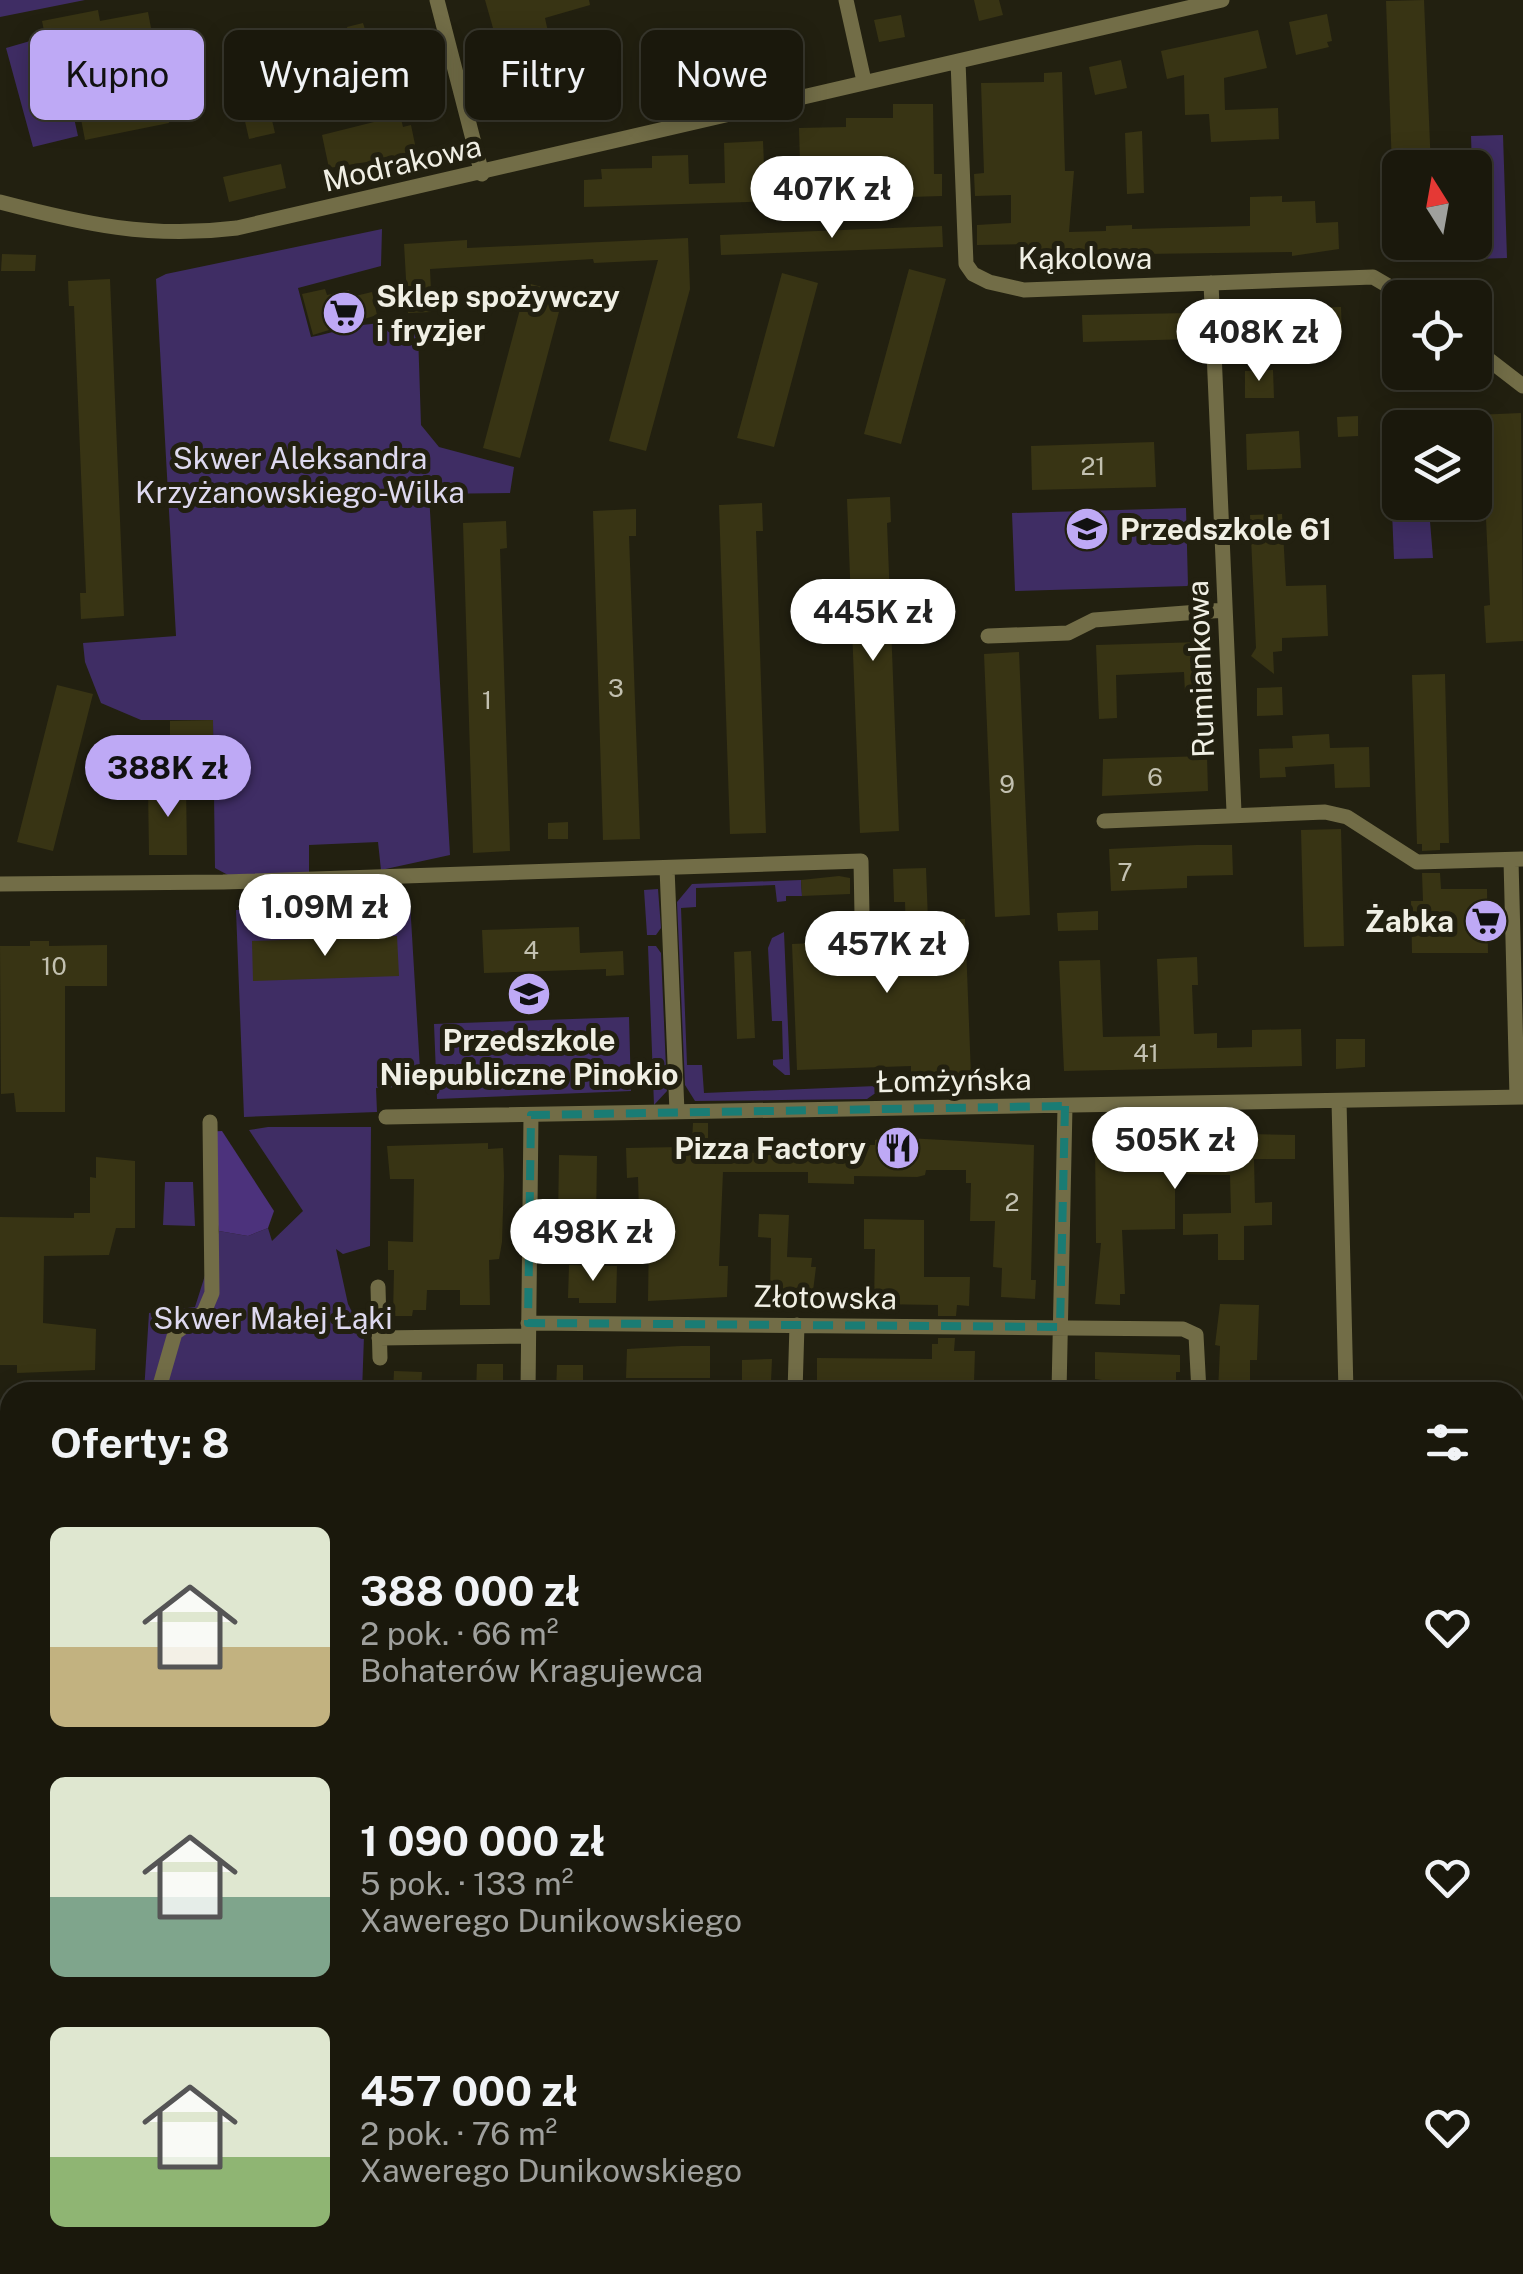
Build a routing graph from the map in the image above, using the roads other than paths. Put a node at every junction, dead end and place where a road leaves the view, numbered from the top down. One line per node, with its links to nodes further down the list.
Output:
1 (438, 0): 6 (street)
2 (846, 0): 5 (street)
3 (1222, 0): 4 (street, Modrakowa)
4 (958, 62): 5 (street, Modrakowa); 9 (street, Kąkolowa)
5 (864, 81): 6 (street, Modrakowa)
6 (482, 174): 7 (street, Modrakowa)
7 (0, 202)
8 (1382, 282): 9 (street, Kąkolowa)
9 (1211, 283): 12 (street, Rumiankowa)
10 (1492, 362): 11 (street)
11 (1523, 386)
12 (1225, 610): 13 (street); 14 (street, Rumiankowa)
13 (988, 636)
14 (1234, 812): 15 (street); 16 (street)
15 (1104, 821)
16 (1517, 860): 20 (street)
17 (667, 868): 18 (street); 19 (street); 23 (street)
18 (0, 884)
19 (862, 915)
20 (1520, 1097): 21 (street, Łomżyńska)
21 (1339, 1101): 22 (street, Łomżyńska); 38 (street)
22 (1065, 1106): 23 (street, Łomżyńska); 29 (street)
23 (677, 1112): 24 (street, Łomżyńska)
24 (531, 1114): 25 (street, Łomżyńska); 30 (street)
25 (386, 1117)
26 (210, 1122): 33 (street)
27 (378, 1287): 31 (street)
28 (797, 1325): 29 (street, Złotowska); 30 (street, Złotowska); 35 (street)
29 (1060, 1327): 36 (street); 37 (street, Złotowska)
30 (528, 1329): 31 (street, Złotowska); 34 (street)
31 (379, 1338): 32 (street)
32 (380, 1358)
33 (161, 1382)
34 (528, 1382)
35 (795, 1382)
36 (1059, 1382)
37 (1198, 1382)
38 (1346, 1382)

